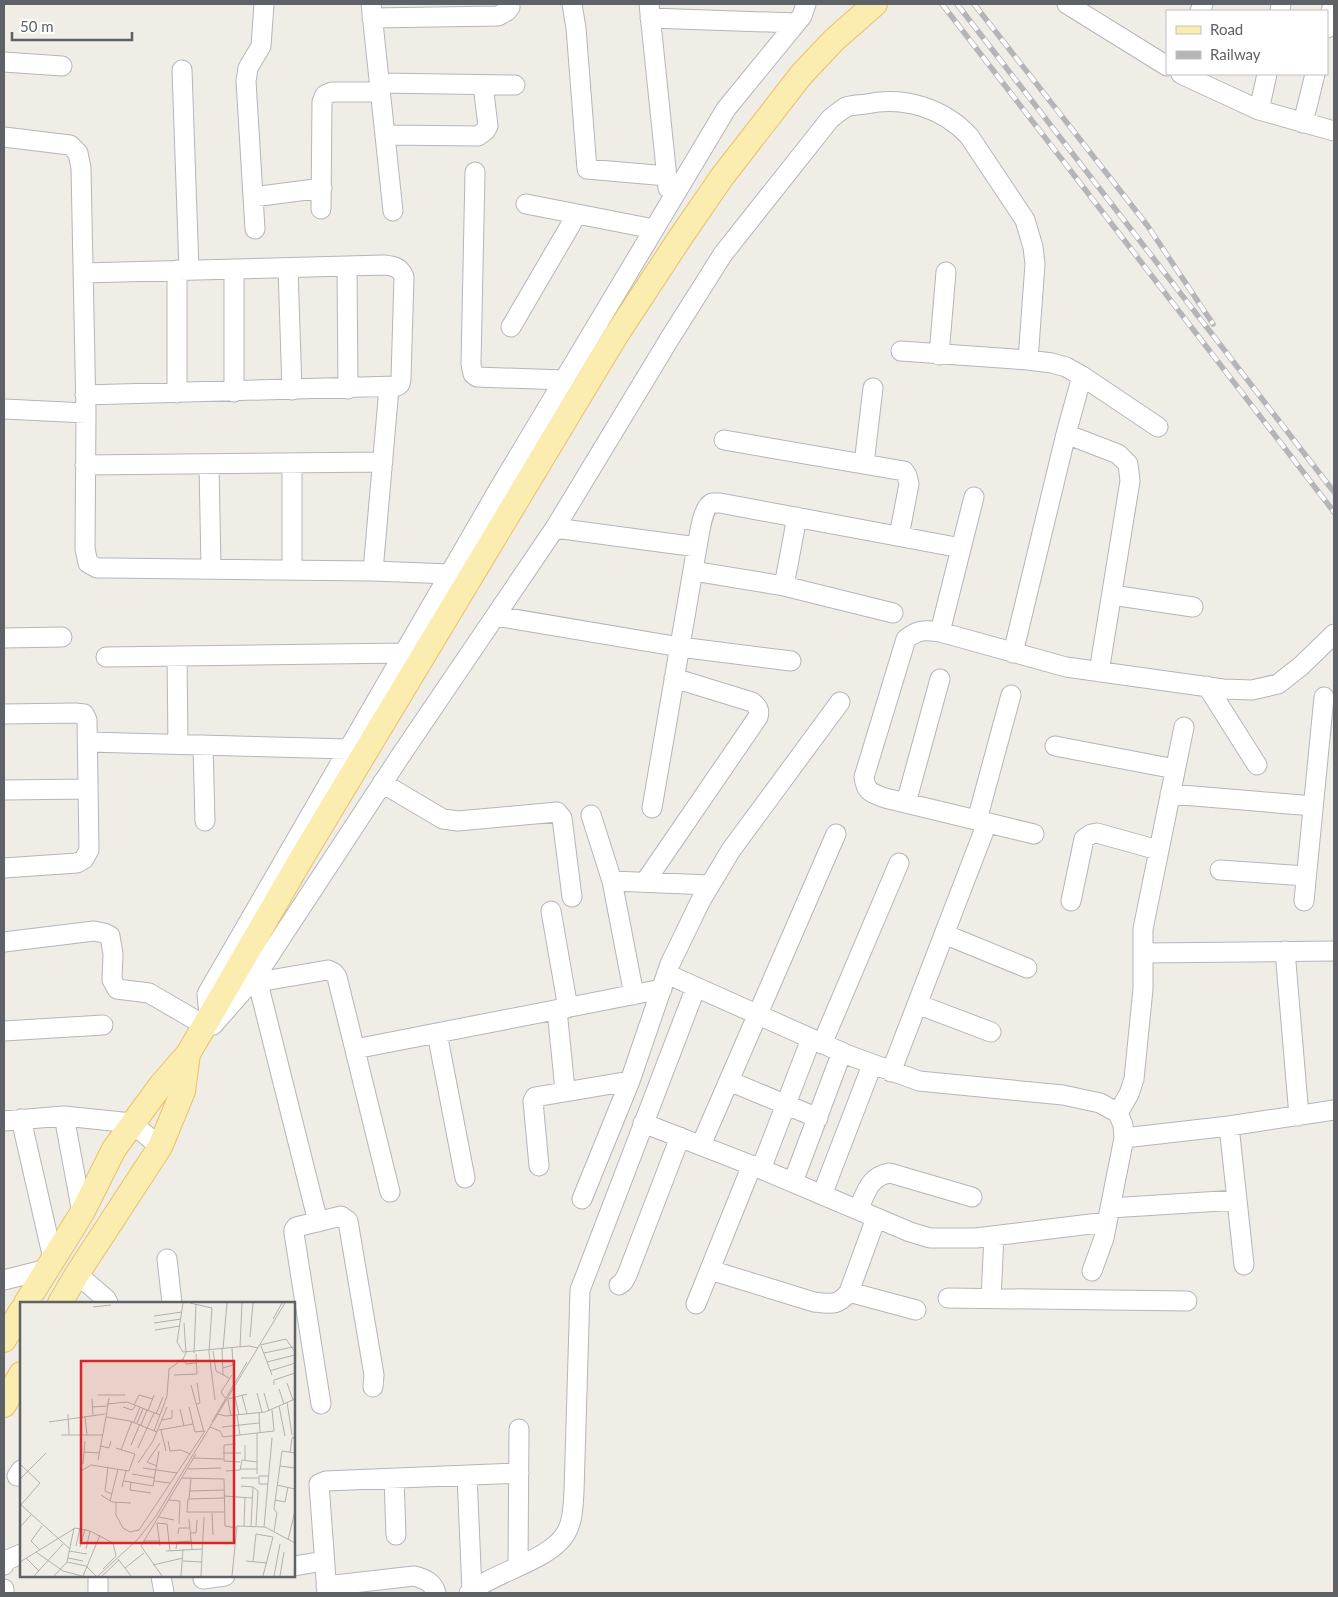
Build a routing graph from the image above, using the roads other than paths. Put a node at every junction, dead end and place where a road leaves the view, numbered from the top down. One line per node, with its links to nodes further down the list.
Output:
1 (264, 4): 30 (street)
2 (509, 4): 8 (street)
3 (572, 4): 28 (street)
4 (806, 4): 10 (street)
5 (1067, 4): 13 (street)
6 (1333, 4): 11 (street)
7 (873, 5): 134 (main road)
8 (371, 11): 21 (street)
9 (650, 11): 10 (street); 28 (street)
10 (796, 23): 32 (street)
11 (1328, 24)
12 (4, 62): 14 (street)
13 (1166, 65)
14 (62, 66)
15 (182, 70): 41 (street)
16 (1183, 75): 22 (street)
17 (1267, 75): 22 (street)
18 (1315, 75): 23 (street)
19 (483, 85): 20 (street); 21 (street); 25 (street)
20 (515, 85)
21 (380, 87): 25 (street); 29 (street)
22 (1259, 110): 23 (street)
23 (1303, 122): 24 (street)
24 (1334, 131)
25 (385, 135): 34 (street)
26 (4, 137): 43 (street)
27 (475, 172): 49 (street)
28 (666, 176): 32 (street)
29 (322, 188): 30 (street); 33 (street)
30 (253, 197): 36 (street)
31 (526, 204): 35 (street)
32 (669, 204): 37 (street)
33 (321, 208)
34 (393, 211)
35 (577, 214): 37 (street); 44 (street)
36 (255, 229)
37 (654, 229): 49 (street)
38 (347, 266): 39 (street); 50 (street); 52 (street)
39 (288, 268): 40 (street); 53 (street)
40 (234, 269): 41 (street); 54 (street)
41 (183, 270): 43 (street); 55 (street)
42 (946, 272): 46 (street)
43 (83, 273): 56 (street)
44 (511, 326)
45 (901, 351): 46 (street)
46 (939, 355): 47 (street)
47 (1028, 360): 48 (street); 68 (street)
48 (1082, 376): 58 (street); 59 (street)
49 (564, 380): 76 (street)
50 (389, 388): 52 (street); 61 (street)
51 (873, 388): 64 (street)
52 (348, 389): 53 (street)
53 (292, 390): 54 (street)
54 (234, 392): 55 (street)
55 (177, 393): 56 (street)
56 (85, 404): 57 (street); 65 (street)
57 (4, 409)
58 (1158, 427)
59 (1066, 434): 78 (street); 87 (street)
60 (724, 440): 64 (street)
61 (383, 462): 62 (street); 74 (street)
62 (292, 463): 63 (street); 73 (street)
63 (209, 464): 65 (street); 72 (street)
64 (864, 464): 69 (street)
65 (85, 465): 72 (street)
66 (974, 497): 71 (street)
67 (797, 517): 69 (street); 70 (street); 77 (street)
68 (555, 528): 70 (street); 81 (street)
69 (899, 536): 71 (street)
70 (696, 547): 75 (street)
71 (961, 548): 82 (street)
72 (210, 568): 73 (street)
73 (292, 570): 74 (street)
74 (374, 571): 76 (street)
75 (693, 571): 77 (street); 86 (street)
76 (450, 574): 88 (street)
77 (784, 586): 80 (street)
78 (1112, 595): 79 (street); 92 (street)
79 (1194, 607)
80 (893, 613)
81 (496, 616): 86 (street); 108 (street)
82 (940, 632): 87 (street); 112 (street)
83 (1334, 634): 95 (street)
84 (62, 637): 85 (street)
85 (4, 638)
86 (680, 647): 91 (street); 93 (street)
87 (1013, 652): 92 (street)
88 (404, 653): 89 (street); 105 (street)
89 (177, 656): 90 (street); 102 (street)
90 (106, 657)
91 (791, 661)
92 (1099, 672): 95 (street)
93 (674, 678): 114 (street); 126 (street)
94 (940, 679): 112 (street)
95 (1207, 686): 106 (street)
96 (1012, 695): 117 (street)
97 (1324, 697): 113 (street)
98 (840, 702): 127 (street)
99 (4, 714): 101 (street)
100 (1184, 727): 107 (street)
101 (88, 742): 102 (street); 109 (street)
102 (178, 744): 103 (street)
103 (203, 745): 105 (street); 116 (street)
104 (1055, 746): 107 (street)
105 (349, 749): 146 (street)
106 (1257, 765)
107 (1175, 769): 111 (street)
108 (382, 783): 128 (street); 139 (street)
109 (88, 789): 110 (street); 122 (street)
110 (4, 790)
111 (1170, 794): 113 (street); 120 (street)
112 (906, 803): 117 (street)
113 (1313, 806): 124 (street)
114 (652, 808)
115 (591, 815): 125 (street)
116 (205, 821)
117 (982, 821): 119 (street); 132 (street)
118 (836, 834): 145 (street)
119 (1034, 834)
120 (1158, 850): 129 (street); 137 (street)
121 (899, 864): 151 (street)
122 (4, 868)
123 (1220, 870): 124 (street)
124 (1306, 876): 130 (street)
125 (612, 881): 126 (street); 142 (street)
126 (645, 882): 127 (street)
127 (710, 885): 140 (street)
128 (572, 897)
129 (1072, 901)
130 (1304, 901)
131 (551, 911): 144 (street)
132 (944, 934): 138 (street); 143 (street)
133 (4, 942): 146 (street)
134 (249, 948): 139 (street); 146 (main road)
135 (1285, 951): 136 (street); 137 (street); 164 (street)
136 (1334, 951)
137 (1143, 954): 162 (street)
138 (1027, 968)
139 (257, 979): 152 (street); 154 (street); 187 (street)
140 (664, 982): 141 (street); 142 (street); 157 (street)
141 (696, 987): 145 (street); 168 (street)
142 (634, 994): 144 (street)
143 (917, 1004): 149 (street); 156 (street)
144 (563, 1009): 150 (street); 159 (street)
145 (758, 1015): 151 (street); 158 (street)
146 (207, 1020): 154 (main road)
147 (103, 1025): 148 (street)
148 (4, 1031)
149 (991, 1032)
150 (437, 1033): 152 (street); 176 (street)
151 (817, 1041): 153 (street); 160 (street)
152 (355, 1049): 178 (street)
153 (842, 1052): 155 (street); 165 (street)
154 (188, 1054): 167 (main road); 173 (main road)
155 (872, 1064): 156 (street); 179 (street)
156 (891, 1072): 162 (street)
157 (630, 1080): 159 (street); 181 (street)
158 (729, 1081): 160 (street); 172 (street)
159 (565, 1090): 174 (street)
160 (786, 1104): 165 (street); 175 (street)
161 (1334, 1110): 164 (street)
162 (1118, 1113): 171 (street)
163 (64, 1116): 166 (street); 167 (street); 184 (street)
164 (1299, 1116): 169 (street)
165 (818, 1118): 177 (street)
166 (12, 1120): 190 (street)
167 (132, 1123): 173 (street); 184 (main road)
168 (643, 1123): 170 (street); 222 (street)
169 (1229, 1126): 171 (street); 182 (street)
170 (680, 1137): 172 (street); 196 (street)
171 (1124, 1138): 185 (street)
172 (701, 1145): 175 (street)
173 (160, 1147): 194 (main road)
174 (539, 1166)
175 (757, 1167): 177 (street); 192 (street)
176 (465, 1178)
177 (793, 1182): 179 (street)
178 (390, 1192)
179 (822, 1195): 183 (street)
180 (972, 1198): 183 (street)
181 (582, 1199)
182 (1237, 1200): 185 (street); 191 (street)
183 (858, 1210): 186 (street)
184 (82, 1213): 190 (main road)
185 (1108, 1215): 188 (street); 193 (street)
186 (876, 1218): 188 (street); 197 (street)
187 (318, 1222): 210 (street); 211 (street)
188 (994, 1236): 199 (street)
189 (167, 1259): 204 (street)
190 (50, 1264): 195 (street); 201 (main road)
191 (1244, 1265)
192 (710, 1270): 197 (street); 205 (street)
193 (1092, 1271)
194 (77, 1274): 202 (main road); 203 (street)
195 (4, 1280)
196 (619, 1285)
197 (849, 1292): 206 (street)
198 (948, 1298): 199 (street)
199 (991, 1298): 200 (street)
200 (1187, 1300)
201 (27, 1302)
202 (61, 1302)
203 (108, 1302)
204 (172, 1302)
205 (696, 1304)
206 (916, 1310)
207 (20, 1313): 208 (main road)
208 (4, 1340)
209 (20, 1376): 212 (main road)
210 (373, 1386)
211 (321, 1404)
212 (4, 1405)
213 (518, 1429): 214 (street)
214 (518, 1473): 215 (street); 222 (street)
215 (467, 1476): 216 (street); 230 (street)
216 (394, 1479): 217 (street); 219 (street)
217 (396, 1535)
218 (20, 1554): 220 (street)
219 (324, 1561): 221 (street); 229 (street)
220 (4, 1565)
221 (295, 1566)
222 (518, 1566): 230 (street)
223 (98, 1577): 232 (street)
224 (162, 1577): 233 (street)
225 (222, 1577): 226 (street)
226 (204, 1583)
227 (394, 1586): 229 (street); 234 (street)
228 (4, 1589): 231 (street)
229 (327, 1589)
230 (470, 1592)
231 (4, 1593)
232 (98, 1593)
233 (164, 1593)
234 (436, 1593)

